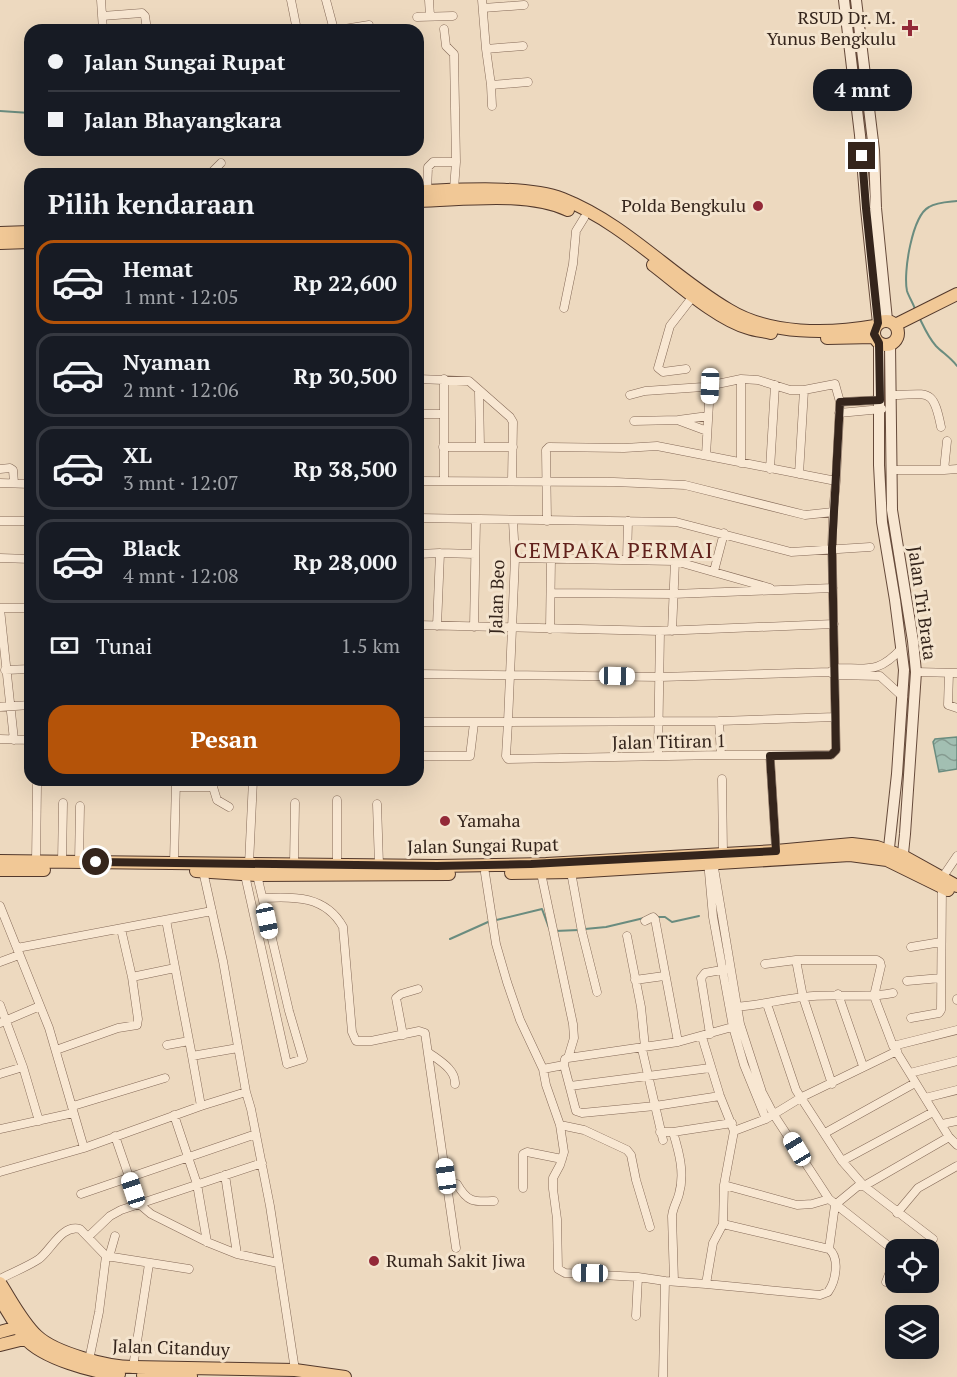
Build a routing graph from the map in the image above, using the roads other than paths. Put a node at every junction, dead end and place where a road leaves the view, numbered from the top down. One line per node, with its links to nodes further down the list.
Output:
1 (101, 0): 9 (street)
2 (291, 0): 15 (street)
3 (326, 0): 16 (street)
4 (429, 0): 10 (street)
5 (844, 0): 35 (street)
6 (856, 0): 35 (street)
7 (483, 4): 8 (street); 19 (street)
8 (524, 5)
9 (102, 16): 13 (street); 14 (street)
10 (430, 16): 11 (street); 12 (street)
11 (453, 16)
12 (417, 17)
13 (103, 24)
14 (146, 24)
15 (296, 24)
16 (334, 24)
17 (444, 29): 23 (street)
18 (523, 46): 19 (street)
19 (486, 49): 21 (street)
20 (528, 82): 21 (street)
21 (492, 85): 22 (street)
22 (492, 106)
23 (456, 162): 26 (street); 28 (street)
24 (221, 163): 25 (street)
25 (216, 168)
26 (424, 187)
27 (424, 191): 28 (main road)
28 (454, 195): 29 (main road); 30 (main road); 36 (main road)
29 (424, 200)
30 (584, 218): 36 (main road); 39 (street)
31 (24, 232): 32 (main road)
32 (0, 234)
33 (24, 242): 34 (main road)
34 (0, 243)
35 (875, 248): 41 (street)
36 (696, 292): 41 (main road); 42 (street)
37 (957, 294): 40 (main road)
38 (957, 301): 40 (main road)
39 (564, 308)
40 (926, 314): 41 (main road)
41 (885, 331): 51 (street, Jalan Tri Brata); 53 (street, Jalan Tri Brata)
42 (686, 369)
43 (424, 379): 44 (street)
44 (444, 379): 49 (street); 56 (street)
45 (741, 379): 46 (street); 47 (street); 67 (street)
46 (775, 385): 48 (street); 69 (street)
47 (710, 386): 50 (street); 57 (street)
48 (804, 390): 52 (street); 73 (street)
49 (479, 392): 64 (street); 65 (street)
50 (630, 395)
51 (891, 395): 53 (street, Jalan Tri Brata); 60 (street)
52 (840, 402): 53 (street); 54 (street)
53 (884, 406): 54 (street); 71 (street, Jalan Tri Brata); 107 (street, Jalan Tri Brata)
54 (839, 413): 77 (street)
55 (424, 414): 56 (street)
56 (444, 414): 63 (street)
57 (708, 416): 58 (street); 61 (street)
58 (678, 420): 59 (street); 61 (street)
59 (634, 421)
60 (941, 427)
61 (707, 431): 66 (street)
62 (947, 441): 72 (street)
63 (443, 447): 64 (street); 75 (street)
64 (480, 447): 65 (street)
65 (513, 447): 76 (street)
66 (706, 455): 67 (street); 78 (street)
67 (741, 464): 69 (street)
68 (0, 469): 80 (street)
69 (770, 469): 73 (street)
70 (957, 469): 72 (street)
71 (892, 470): 72 (street); 107 (street, Jalan Tri Brata)
72 (944, 470)
73 (799, 474): 77 (street)
74 (424, 481): 75 (street)
75 (444, 481): 76 (street)
76 (513, 481): 78 (street)
77 (836, 481): 82 (street)
78 (546, 482): 82 (street); 88 (street)
79 (0, 483): 80 (street)
80 (14, 483): 81 (street)
81 (24, 484)
82 (833, 512): 92 (street)
83 (424, 518): 85 (street)
84 (0, 520): 86 (street)
85 (476, 520): 87 (street); 95 (street)
86 (24, 521)
87 (513, 521): 88 (street); 97 (street, Jalan Beo)
88 (547, 521): 89 (street)
89 (628, 521): 90 (street); 100 (street)
90 (724, 533): 92 (street); 102 (street)
91 (870, 547): 92 (street)
92 (832, 548): 103 (street)
93 (440, 553): 94 (street); 95 (street); 112 (street)
94 (424, 554)
95 (475, 554): 113 (street)
96 (0, 558): 99 (street)
97 (515, 558): 98 (street); 114 (street, Jalan Beo)
98 (551, 558): 100 (street); 105 (street)
99 (24, 559)
100 (627, 560): 101 (street)
101 (675, 561): 102 (street); 106 (street)
102 (714, 571): 104 (street)
103 (833, 588): 104 (street); 110 (street)
104 (775, 590): 106 (street)
105 (551, 592): 106 (street); 115 (street)
106 (673, 594): 117 (street)
107 (901, 599): 118 (street, Jalan Tri Brata); 122 (street, Jalan Tri Brata)
108 (0, 608): 109 (street); 120 (street)
109 (24, 608)
110 (834, 624): 117 (street); 121 (street)
111 (424, 625): 112 (street)
112 (437, 626): 113 (street)
113 (474, 627): 114 (street)
114 (511, 629): 115 (street); 125 (street, Jalan Beo)
115 (550, 629): 116 (street)
116 (660, 631): 117 (street); 126 (street)
117 (672, 631)
118 (902, 648): 121 (street); 127 (street, Jalan Tri Brata)
119 (24, 669): 120 (street)
120 (5, 670): 129 (street)
121 (834, 672): 126 (street); 127 (street); 132 (street)
122 (916, 672): 123 (street); 141 (street, Jalan Tri Brata)
123 (953, 673): 131 (street)
124 (424, 674): 125 (street)
125 (510, 675): 126 (street); 135 (street, Jalan Beo)
126 (660, 677): 136 (street)
127 (903, 697): 141 (street, Jalan Tri Brata)
128 (24, 705): 129 (street)
129 (10, 706): 130 (street); 139 (street)
130 (0, 707)
131 (957, 708)
132 (835, 717): 133 (street); 145 (street, Jalan Titiran 1)
133 (719, 721): 136 (street); 142 (street)
134 (424, 722): 137 (street)
135 (508, 722): 136 (street); 137 (street); 146 (street, Jalan Beo)
136 (659, 722): 144 (street)
137 (474, 723): 143 (street)
138 (0, 740): 139 (street)
139 (14, 740): 140 (street)
140 (24, 740)
141 (904, 749): 159 (street, Jalan Tri Brata); 163 (street, Jalan Tri Brata)
142 (721, 755): 144 (street, Jalan Titiran 1); 145 (street, Jalan Titiran 1)
143 (424, 756)
144 (658, 756): 146 (street, Jalan Titiran 1)
145 (770, 756): 158 (street)
146 (508, 759)
147 (722, 779): 161 (street)
148 (37, 786): 164 (street)
149 (176, 786): 167 (street)
150 (213, 786): 157 (street)
151 (253, 786): 174 (street)
152 (337, 800): 169 (street)
153 (63, 803): 165 (street)
154 (295, 803): 168 (street)
155 (377, 804): 170 (street)
156 (80, 806): 166 (street)
157 (229, 807)
158 (776, 851): 159 (main road, Jalan Sungai Rupat); 161 (main road, Jalan Sungai Rupat)
159 (888, 855): 161 (main road, Jalan Sungai Rupat); 163 (main road, Jalan Sungai Rupat)
160 (957, 856): 178 (street)
161 (713, 858): 170 (main road, Jalan Sungai Rupat); 175 (main road, Jalan Sungai Rupat); 195 (street)
162 (0, 861): 164 (main road, Jalan Sungai Rupat)
163 (902, 861): 178 (main road, Jalan Sungai Rupat)
164 (36, 862): 165 (main road, Jalan Sungai Rupat)
165 (62, 862): 166 (main road, Jalan Sungai Rupat)
166 (79, 862): 171 (main road, Jalan Sungai Rupat)
167 (174, 863): 171 (main road, Jalan Sungai Rupat); 174 (main road, Jalan Sungai Rupat)
168 (294, 864): 169 (main road, Jalan Sungai Rupat); 174 (main road, Jalan Sungai Rupat)
169 (337, 865): 170 (main road, Jalan Sungai Rupat)
170 (379, 865)
171 (138, 866): 172 (main road, Jalan Sungai Rupat); 173 (main road, Jalan Sungai Rupat)
172 (0, 870)
173 (203, 871): 174 (main road, Jalan Sungai Rupat); 183 (street)
174 (250, 871): 176 (main road, Jalan Sungai Rupat); 181 (street); 212 (street)
175 (571, 872): 177 (main road, Jalan Sungai Rupat); 202 (street)
176 (486, 873): 177 (main road, Jalan Sungai Rupat); 233 (street)
177 (541, 873): 228 (street)
178 (942, 881): 179 (main road, Jalan Sungai Rupat); 180 (main road, Jalan Sungai Rupat); 188 (street)
179 (957, 886)
180 (957, 895)
181 (262, 898): 211 (street); 217 (street)
182 (0, 906): 190 (street)
183 (212, 911): 184 (street); 222 (street)
184 (166, 920): 186 (street); 194 (street)
185 (645, 921): 196 (street)
186 (121, 929): 190 (street); 197 (street)
187 (627, 936): 199 (street)
188 (941, 942): 189 (street); 198 (street)
189 (911, 947)
190 (18, 952): 192 (street); 209 (street)
191 (796, 960): 193 (street); 205 (street); 206 (street)
192 (0, 962)
193 (765, 964)
194 (175, 968): 197 (street); 219 (street)
195 (727, 969): 210 (street); 218 (street)
196 (664, 976): 199 (street); 220 (street)
197 (132, 977): 225 (street)
198 (941, 978): 200 (street); 213 (street)
199 (635, 980): 223 (street)
200 (907, 981)
201 (418, 989): 217 (street)
202 (597, 992)
203 (893, 993): 205 (street)
204 (838, 994): 205 (street); 206 (street); 230 (street)
205 (874, 996): 224 (street)
206 (803, 997): 207 (street); 240 (street)
207 (767, 1004): 210 (street); 245 (street)
208 (0, 1005): 214 (street)
209 (40, 1006): 214 (street); 225 (street)
210 (734, 1007): 215 (street)
211 (289, 1011): 212 (street); 212 (street)
212 (275, 1016)
213 (910, 1018)
214 (3, 1022): 231 (street)
215 (737, 1026): 218 (street); 252 (street)
216 (957, 1030): 224 (street)
217 (403, 1035): 226 (street)
218 (706, 1036): 220 (street); 232 (street)
219 (189, 1041): 221 (street); 227 (street)
220 (678, 1042): 223 (street)
221 (167, 1046)
222 (238, 1048): 227 (street); 243 (street)
223 (643, 1048): 228 (street); 236 (street)
224 (895, 1048): 230 (street); 234 (street)
225 (56, 1050): 249 (street)
226 (428, 1052): 239 (street); 275 (street)
227 (192, 1056): 247 (street)
228 (566, 1061): 233 (street); 241 (street)
229 (957, 1061): 234 (street)
230 (863, 1066): 240 (street)
231 (23, 1067): 235 (street); 253 (street)
232 (710, 1068): 236 (street); 244 (street)
233 (543, 1069): 256 (street)
234 (910, 1073): 238 (street)
235 (0, 1074)
236 (649, 1077): 241 (street); 248 (street)
237 (165, 1078): 249 (street)
238 (915, 1083): 246 (street); 260 (street)
239 (455, 1084)
240 (832, 1084): 245 (street)
241 (570, 1086): 248 (street)
242 (957, 1090): 246 (street)
243 (246, 1092): 247 (street); 261 (street)
244 (720, 1096): 248 (street); 257 (street)
245 (802, 1097): 252 (street); 260 (street)
246 (925, 1098): 250 (street)
247 (201, 1106): 251 (street)
248 (655, 1106): 259 (street)
249 (73, 1110): 253 (street); 265 (street)
250 (933, 1112): 255 (street); 268 (street)
251 (174, 1115): 262 (street); 266 (street)
252 (770, 1117): 257 (street); 281 (street)
253 (39, 1121): 258 (street)
254 (957, 1121): 255 (street)
255 (942, 1124): 263 (street)
256 (560, 1125): 267 (street); 285 (street)
257 (733, 1127): 259 (street); 276 (street)
258 (0, 1129)
259 (673, 1132): 301 (street)
260 (825, 1133): 268 (street)
261 (256, 1134): 266 (street); 269 (street)
262 (115, 1136): 265 (street); 273 (street)
263 (949, 1137): 264 (street); 277 (street)
264 (957, 1145)
265 (84, 1148): 271 (street)
266 (188, 1156): 273 (street); 274 (street)
267 (562, 1159): 278 (street); 298 (street)
268 (842, 1161): 277 (street)
269 (262, 1163): 272 (street); 295 (street)
270 (957, 1166): 283 (street)
271 (0, 1172)
272 (225, 1175): 274 (street); 293 (street)
273 (128, 1176): 279 (street); 282 (street)
274 (197, 1184): 282 (street); 289 (street)
275 (447, 1184): 280 (street); 291 (street)
276 (724, 1185): 281 (street); 284 (street)
277 (864, 1186): 281 (street); 283 (street)
278 (523, 1188)
279 (81, 1194)
280 (494, 1201)
281 (832, 1202): 290 (street); 292 (street)
282 (138, 1203): 287 (street); 289 (street)
283 (897, 1213): 288 (street)
284 (723, 1224): 292 (street); 302 (street)
285 (650, 1227)
286 (115, 1236): 294 (street)
287 (88, 1237): 294 (street); 299 (street)
288 (933, 1239)
289 (207, 1242): 293 (street)
290 (885, 1245)
291 (456, 1248)
292 (829, 1249): 302 (street)
293 (237, 1254): 295 (street)
294 (107, 1256): 296 (street); 309 (street)
295 (278, 1263): 311 (street)
296 (148, 1264): 297 (street); 310 (street)
297 (189, 1269)
298 (638, 1277): 300 (street); 304 (street)
299 (0, 1281): 305 (main road, Jalan Citanduy)
300 (665, 1281): 301 (street); 315 (street)
301 (674, 1281): 302 (street)
302 (706, 1284)
303 (0, 1299): 305 (main road)
304 (636, 1316)
305 (23, 1325): 306 (main road); 307 (main road, Jalan Citanduy)
306 (0, 1332)
307 (32, 1337): 308 (main road); 309 (main road, Jalan Citanduy); 312 (main road, Jalan Citanduy)
308 (0, 1345)
309 (89, 1360): 310 (main road, Jalan Citanduy)
310 (132, 1368): 311 (main road, Jalan Citanduy)
311 (295, 1370): 314 (main road, Jalan Citanduy)
312 (167, 1377): 313 (main road, Jalan Citanduy)
313 (247, 1377)
314 (345, 1377)
315 (663, 1377)

